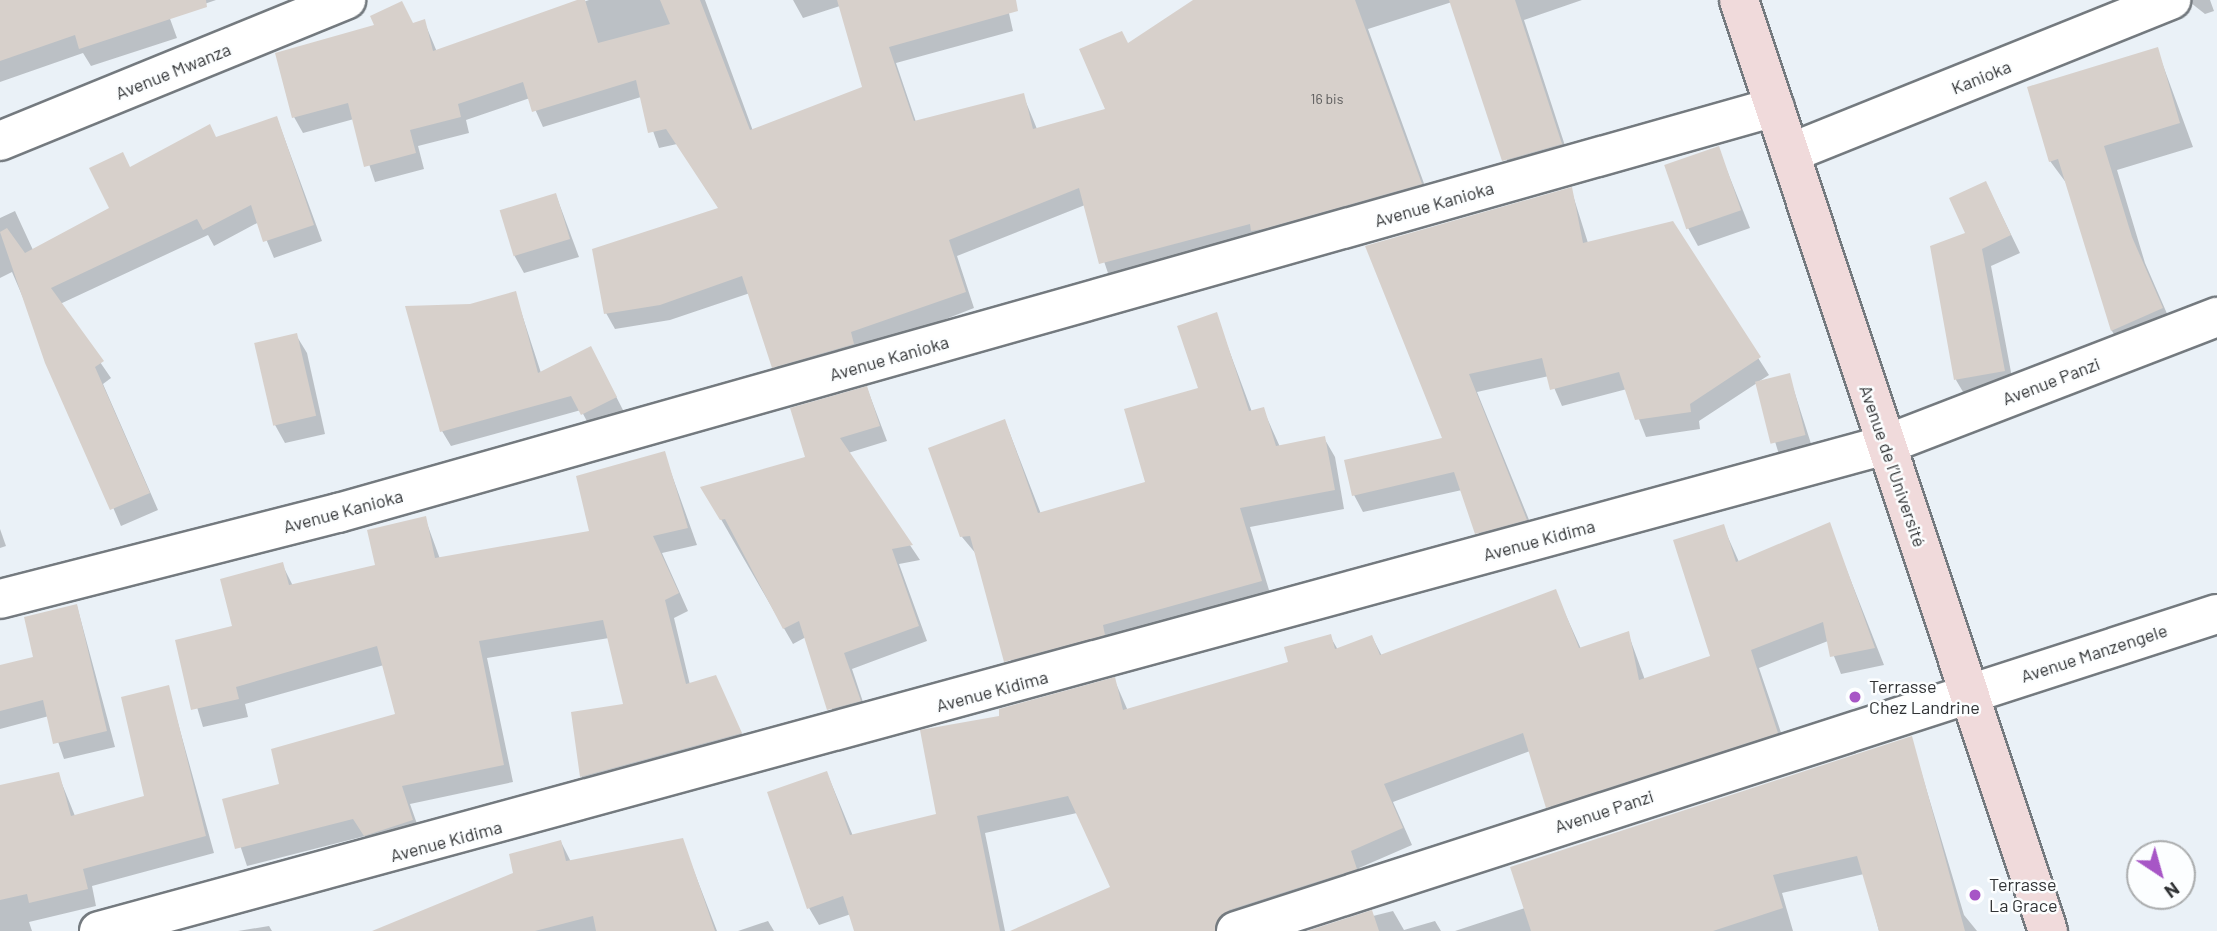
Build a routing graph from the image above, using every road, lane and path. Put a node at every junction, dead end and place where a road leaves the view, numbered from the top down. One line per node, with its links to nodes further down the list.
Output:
1 (346, 0): 5 (street, Avenue Mwanza)
2 (1739, 0): 4 (main road, Avenue de l’Université)
3 (2171, 0): 6 (street, Kanioka)
4 (1775, 107): 6 (main road, Avenue de l’Université); 9 (street, Avenue Kanioka)
5 (0, 141)
6 (1790, 153): 8 (main road, Avenue de l’Université)
7 (2217, 317): 8 (street, Avenue Panzi)
8 (1885, 445): 11 (main road, Avenue de l’Université); 12 (street, Avenue Kidima)
9 (0, 599)
10 (2217, 614): 11 (street, Avenue Manzengele)
11 (1971, 692): 13 (street, Avenue Panzi); 14 (main road, Avenue de l’Université)
12 (99, 931)
13 (1236, 931)
14 (2048, 931)

